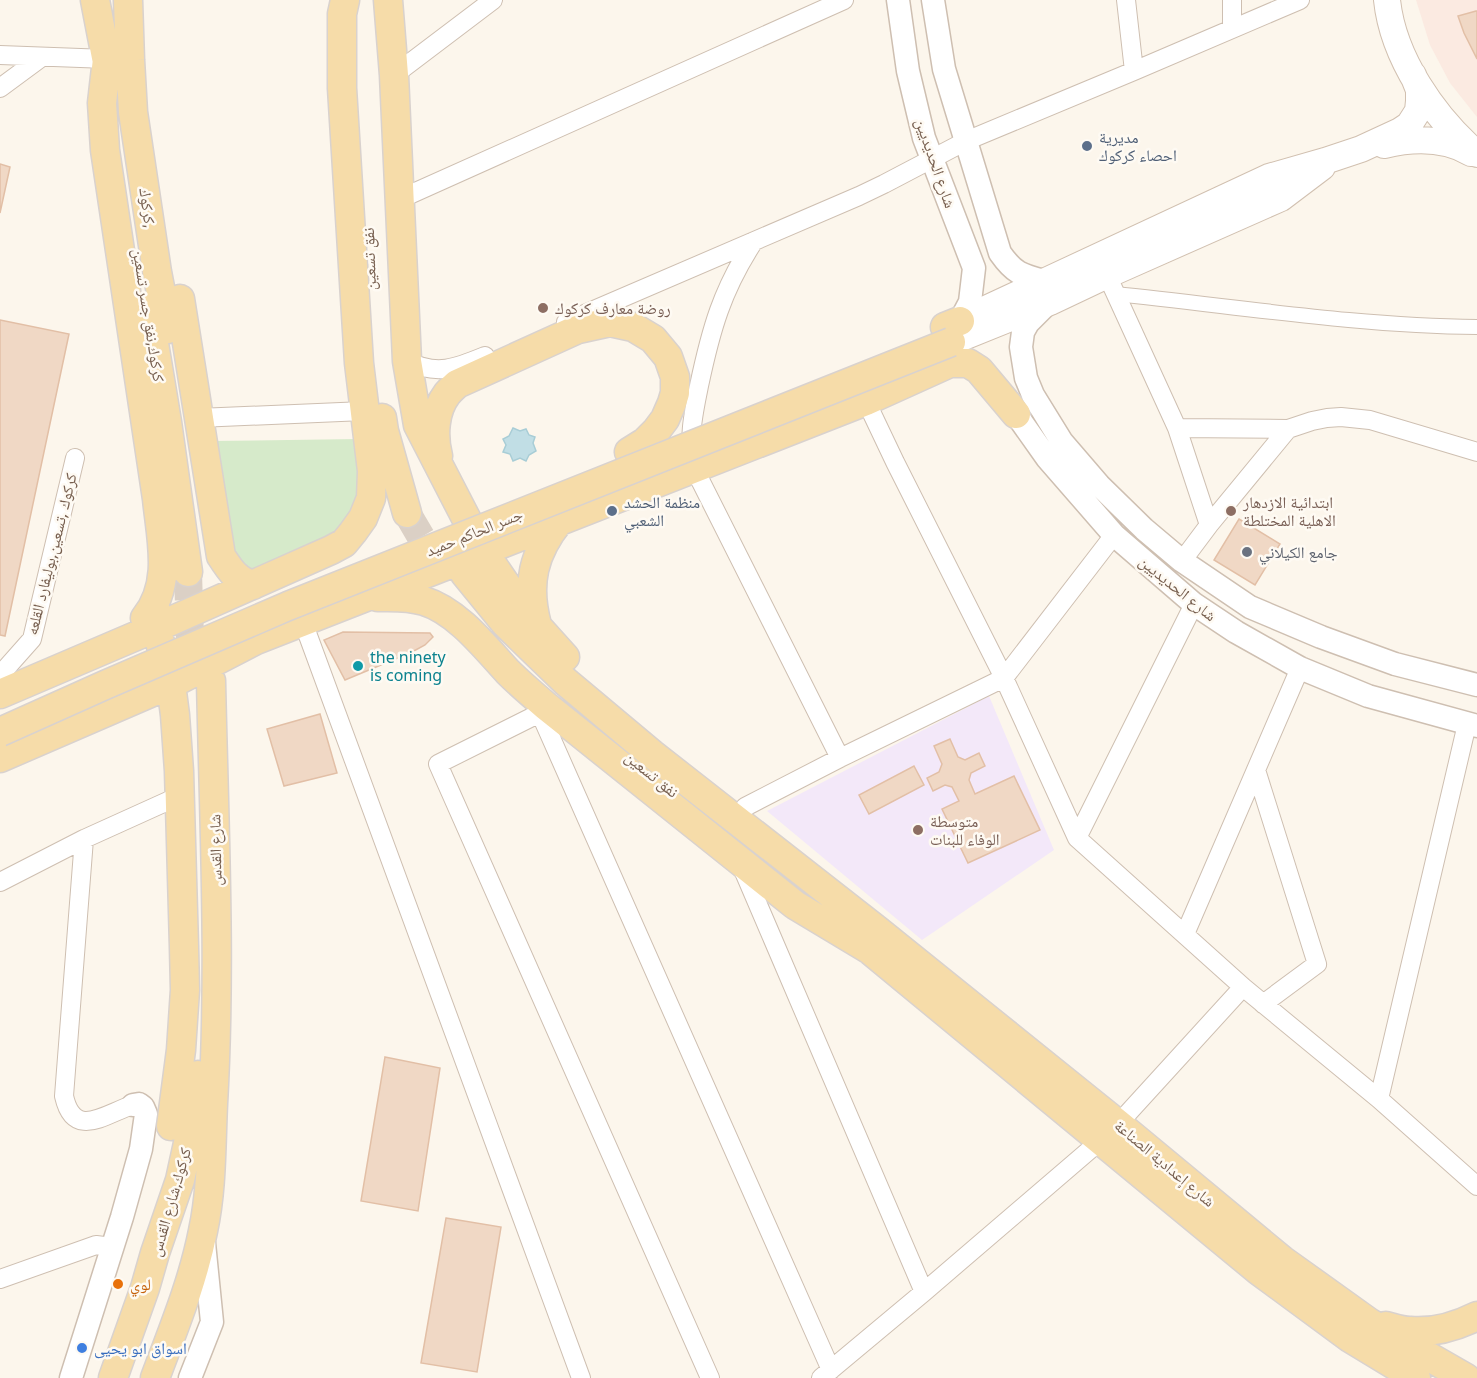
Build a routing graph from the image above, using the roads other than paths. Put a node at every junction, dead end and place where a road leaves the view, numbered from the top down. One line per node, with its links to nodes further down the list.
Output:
1 (95, 0): 18 (main road)
2 (128, 0): 18 (main road)
3 (345, 0): 35 (main road)
4 (361, 0): 5 (main road, نفق تسعين)
5 (378, 0)
6 (388, 0): 20 (main road)
7 (493, 0): 20 (street)
8 (844, 0): 27 (street)
9 (898, 0): 26 (street, شارع الحديديين)
10 (933, 0): 23 (street, شارع الحديديين)
11 (1126, 0): 19 (street)
12 (1232, 0): 15 (street)
13 (1300, 0): 15 (street)
14 (1387, 0): 21 (main road)
15 (1232, 29): 19 (street)
16 (0, 55): 17 (street)
17 (42, 57): 18 (street); 22 (street)
18 (118, 60): 37 (main road); 50 (main road, كركوك,); 56 (main road)
19 (1134, 71): 23 (street)
20 (394, 75): 27 (main road)
21 (1413, 75): 24 (main road); 25 (main road)
22 (0, 88)
23 (966, 141): 26 (street); 30 (street, شارع الحديديين)
24 (1352, 152): 25 (main road); 29 (main road); 30 (main road)
25 (1477, 155)
26 (932, 159): 28 (street); 32 (street, شارع الحديديين)
27 (400, 199): 33 (main road)
28 (754, 241): 33 (street); 43 (street)
29 (1111, 284): 30 (main road); 31 (street); 38 (street)
30 (1047, 291): 32 (main road); 49 (street, شارع الحديديين)
31 (1477, 327)
32 (955, 332): 36 (street, شارع الحديديين); 40 (main road, جسر الحاكم حميد); 71 (main road, جسر الحاكم حميد, bridge)
33 (407, 361): 44 (main road)
34 (866, 401): 36 (main road); 43 (main road); 63 (street)
35 (364, 411): 37 (street); 52 (main road)
36 (1016, 414): 47 (street, شارع الحديديين)
37 (198, 418): 52 (main road)
38 (1177, 428): 39 (street); 46 (street)
39 (1288, 429): 41 (street); 46 (street)
40 (628, 452): 44 (main road); 69 (main road, جسر الحاكم حميد)
41 (1477, 452)
42 (75, 458): 62 (street, كركوك ,تسعين,بوليفارد القلعه)
43 (694, 468): 45 (main road); 74 (street)
44 (442, 472): 48 (main road)
45 (560, 520): 48 (main road); 58 (main road)
46 (1209, 525): 49 (street)
47 (1114, 535): 54 (street, شارع الحديديين); 63 (street)
48 (483, 550): 53 (main road); 58 (main road)
49 (1182, 561): 55 (street, شارع الحديديين)
50 (196, 570)
51 (456, 578): 83 (main road, نفق تسعين)
52 (253, 585): 56 (main road)
53 (363, 597): 57 (main road); 68 (main road)
54 (1194, 604): 59 (street, شارع الحديديين); 78 (street)
55 (1250, 607): 59 (street); 64 (street, شارع الحديديين)
56 (155, 615): 65 (main road); 66 (main road)
57 (303, 622): 60 (main road); 105 (street)
58 (538, 627): 77 (main road)
59 (1236, 633): 61 (street, شارع الحديديين)
60 (256, 640): 65 (main road); 91 (main road)
61 (1300, 669): 70 (street, شارع الحديديين); 75 (street)
62 (0, 675)
63 (1004, 678): 74 (street); 78 (street)
64 (1477, 684)
65 (191, 685): 67 (main road); 72 (main road); 86 (main road, شارع القدس)
66 (0, 694)
67 (120, 706): 72 (main road); 73 (main road)
68 (543, 710): 80 (main road); 100 (street); 106 (street)
69 (0, 713)
70 (1472, 725): 87 (street)
71 (0, 732)
72 (177, 747): 76 (main road)
73 (0, 758)
74 (840, 758): 77 (street)
75 (1256, 770): 82 (street); 85 (street)
76 (179, 796): 79 (street); 94 (main road)
77 (745, 807): 83 (main road)
78 (1077, 838): 82 (street)
79 (84, 839): 81 (street); 88 (street)
80 (739, 860): 83 (main road); 96 (street)
81 (0, 882)
82 (1185, 934): 84 (street)
83 (874, 940): 89 (main road, شارع إعدادية الصناعة)
84 (1243, 987): 85 (street); 89 (street)
85 (1263, 1004): 87 (street)
86 (209, 1019): 91 (main road, كركوك,شارع القدس); 94 (main road, كركوك,شارع القدس)
87 (1379, 1099): 90 (street)
88 (133, 1105): 93 (street)
89 (1109, 1132): 96 (street); 98 (main road, شارع إعدادية الصناعة)
90 (1477, 1186)
91 (210, 1190): 92 (main road, كركوك,شارع القدس)
92 (203, 1232): 103 (main road, كركوك,شارع القدس); 104 (street)
93 (112, 1247): 95 (street); 101 (street)
94 (155, 1253): 102 (main road, كركوك,شارع القدس)
95 (0, 1279)
96 (924, 1292): 100 (street)
97 (1477, 1316): 98 (main road)
98 (1360, 1330): 107 (main road); 108 (main road, شارع إعدادية الصناعة); 109 (main road, شارع إعدادية الصناعة)
99 (1477, 1372): 110 (street)
100 (826, 1374)
101 (71, 1378)
102 (113, 1378)
103 (155, 1378)
104 (190, 1378)
105 (581, 1378)
106 (710, 1378)
107 (1382, 1378)
108 (1416, 1378)
109 (1466, 1378)
110 (1473, 1378)

